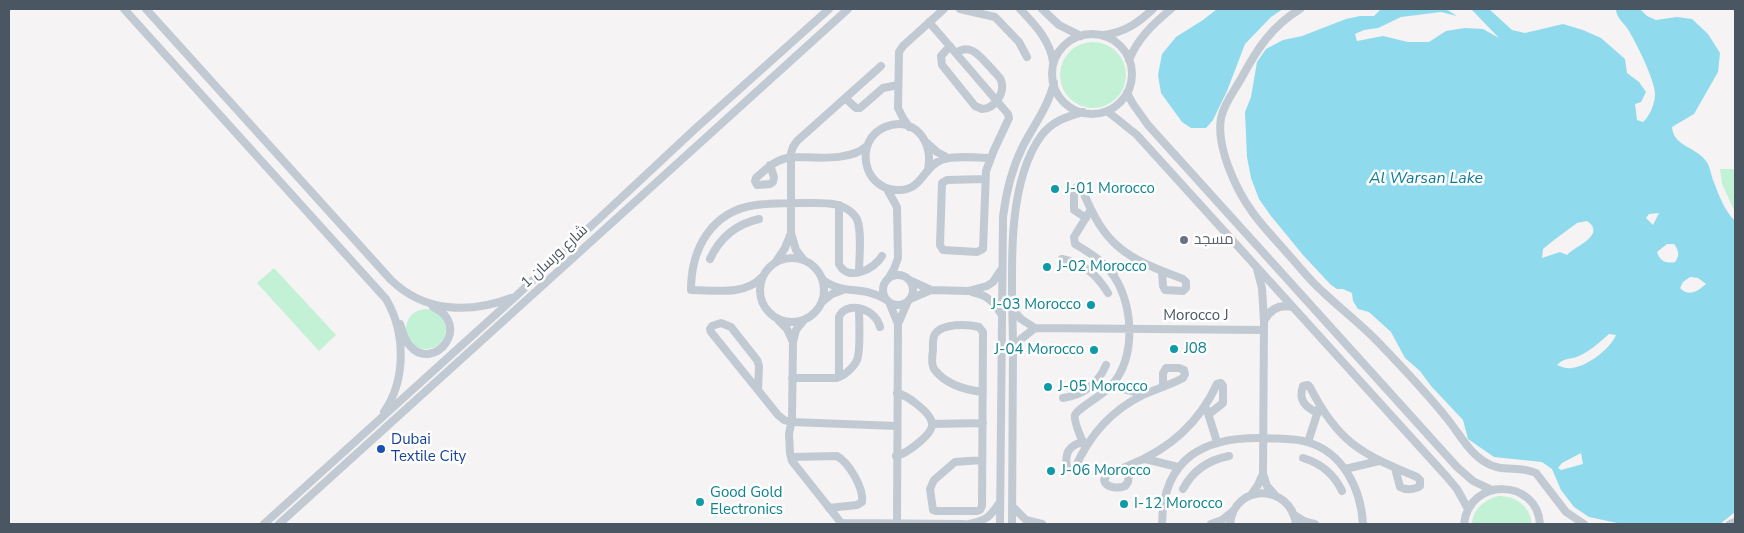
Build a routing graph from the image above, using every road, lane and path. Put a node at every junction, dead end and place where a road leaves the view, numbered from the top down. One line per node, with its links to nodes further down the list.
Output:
1 (124, 9): 83 (street)
2 (146, 9): 74 (street)
3 (829, 9): 75 (street, شارع ورسان 1)
4 (848, 9): 138 (street, شارع ورسان 1)
5 (944, 9): 12 (street)
6 (960, 9): 17 (street)
7 (1020, 9): 19 (street)
8 (1042, 9): 13 (street)
9 (1153, 9): 14 (street)
10 (1170, 9): 18 (street)
11 (1300, 9): 163 (street)
12 (929, 22): 15 (street); 22 (street)
13 (1081, 36): 14 (street); 19 (street)
14 (1102, 36): 18 (street)
15 (950, 46): 16 (street); 25 (street)
16 (956, 54): 25 (street); 25 (street)
17 (1027, 57)
18 (1129, 60): 23 (street)
19 (1054, 64): 21 (street)
20 (881, 66): 24 (street)
21 (1054, 83): 28 (street); 59 (street)
22 (898, 85): 24 (street); 26 (street)
23 (1127, 93): 27 (street); 132 (street)
24 (845, 98): 34 (street)
25 (996, 101): 36 (street)
26 (898, 108): 29 (street); 30 (street)
27 (1107, 111): 28 (street); 58 (street)
28 (1083, 112): 82 (street)
29 (885, 127): 30 (street); 32 (street)
30 (909, 127): 31 (street)
31 (927, 143): 35 (street); 39 (street)
32 (867, 146): 33 (street); 38 (street)
33 (848, 156): 34 (street); 38 (street)
34 (792, 157): 37 (street); 43 (street)
35 (948, 158): 36 (street); 39 (street)
36 (990, 158): 40 (street)
37 (770, 165)
38 (867, 168): 41 (street)
39 (928, 169): 42 (street)
40 (985, 179): 40 (street)
41 (888, 189): 42 (street); 45 (street)
42 (907, 189): 45 (street)
43 (791, 203): 44 (street); 46 (street); 49 (street)
44 (839, 205): 62 (street); 62 (street)
45 (898, 207): 51 (street)
46 (721, 219): 48 (street); 68 (street)
47 (760, 219): 48 (street)
48 (731, 231): 52 (street)
49 (791, 234): 53 (street); 56 (street)
50 (882, 256): 62 (street)
51 (898, 258): 66 (street); 67 (street)
52 (710, 259)
53 (803, 259): 56 (street); 65 (street)
54 (1062, 259): 60 (street)
55 (1097, 259): 57 (street); 60 (street); 61 (street)
56 (776, 262): 64 (street)
57 (1145, 264): 61 (street); 63 (street)
58 (1255, 266): 80 (street); 87 (street)
59 (1002, 270): 72 (street); 84 (street)
60 (1089, 270): 73 (street)
61 (1110, 271): 91 (street)
62 (859, 272)
63 (1162, 272)
64 (762, 278): 68 (street); 79 (street)
65 (822, 279): 69 (street); 78 (street)
66 (909, 280): 67 (street); 71 (street); 76 (street)
67 (886, 281): 70 (street); 77 (street)
68 (742, 289): 79 (street)
69 (843, 290): 70 (street); 78 (street)
70 (865, 290): 77 (street)
71 (932, 290): 72 (street); 76 (street)
72 (968, 291): 84 (street)
73 (1108, 294)
74 (409, 295): 75 (street); 83 (street)
75 (515, 297): 107 (street, شارع ورسان 1)
76 (909, 300): 77 (street); 88 (street)
77 (888, 301): 88 (street)
78 (822, 302): 86 (street)
79 (762, 303): 85 (street)
80 (1294, 308): 87 (street); 140 (street)
81 (859, 309): 89 (street); 96 (street); 96 (street)
82 (1013, 310): 90 (street); 94 (street)
83 (393, 312): 107 (street)
84 (1001, 314): 136 (street)
85 (778, 320): 86 (street); 93 (street)
86 (804, 320): 93 (street)
87 (1264, 321): 92 (street)
88 (898, 324): 103 (street)
89 (880, 327)
90 (1035, 328): 91 (street, Morocco J); 94 (street)
91 (1128, 330): 92 (street, Morocco J); 98 (street)
92 (1264, 330): 112 (street)
93 (792, 342): 97 (street)
94 (1013, 349): 137 (street)
95 (1106, 365): 100 (street)
96 (839, 377): 97 (street)
97 (792, 378): 108 (street)
98 (1111, 386): 104 (street); 106 (street)
99 (1163, 387): 104 (street)
100 (1089, 388): 105 (street); 106 (street)
101 (758, 390): 101 (street); 108 (street)
102 (983, 392): 102 (street); 109 (street)
103 (898, 393): 110 (street); 111 (street)
104 (1144, 394): 106 (street)
105 (1063, 398)
106 (1097, 398)
107 (378, 420): 145 (street, شارع ورسان 1)
108 (791, 422): 111 (street); 119 (street)
109 (983, 423): 110 (street); 122 (street)
110 (932, 424): 117 (street)
111 (897, 426): 117 (street)
112 (1263, 438): 113 (street); 114 (street); 130 (street)
113 (1218, 442): 115 (street); 121 (street)
114 (1308, 442): 116 (street); 123 (street)
115 (1193, 454): 125 (street); 126 (street)
116 (1331, 454): 127 (street); 129 (street)
117 (896, 456): 149 (street)
118 (1229, 456): 125 (street)
119 (790, 457): 139 (street); 139 (street)
120 (1303, 458): 127 (street)
121 (1145, 459): 124 (street); 126 (street)
122 (982, 460): 122 (street)
123 (1379, 461): 128 (street); 129 (street)
124 (1130, 465)
125 (1203, 466): 131 (street)
126 (1178, 467): 156 (street)
127 (1324, 468): 133 (street)
128 (1395, 468)
129 (1345, 469): 161 (street)
130 (1263, 474): 134 (street); 135 (street)
131 (1183, 489)
132 (1492, 490): 140 (street); 144 (street)
133 (1342, 491)
134 (1251, 495): 135 (street); 141 (street)
135 (1275, 495): 142 (street)
136 (1000, 502): 152 (street); 153 (street)
137 (1012, 506): 154 (street); 155 (street)
138 (297, 508): 146 (street, شارع ورسان 1); 147 (street)
139 (829, 508): 148 (street)
140 (1468, 509): 162 (street)
141 (1233, 511): 157 (street); 158 (street)
142 (1293, 514): 159 (street); 160 (street)
143 (1735, 522): 164 (street)
144 (1542, 523)
145 (264, 524)
146 (280, 524)
147 (288, 524)
148 (842, 524): 149 (street)
149 (897, 524): 150 (street)
150 (930, 524): 151 (street)
151 (964, 524)
152 (969, 524)
153 (1000, 524)
154 (1012, 524)
155 (1042, 524)
156 (1162, 524)
157 (1211, 524)
158 (1230, 524)
159 (1296, 524)
160 (1315, 524)
161 (1363, 524)
162 (1464, 524)
163 (1584, 524)
164 (1730, 524)

